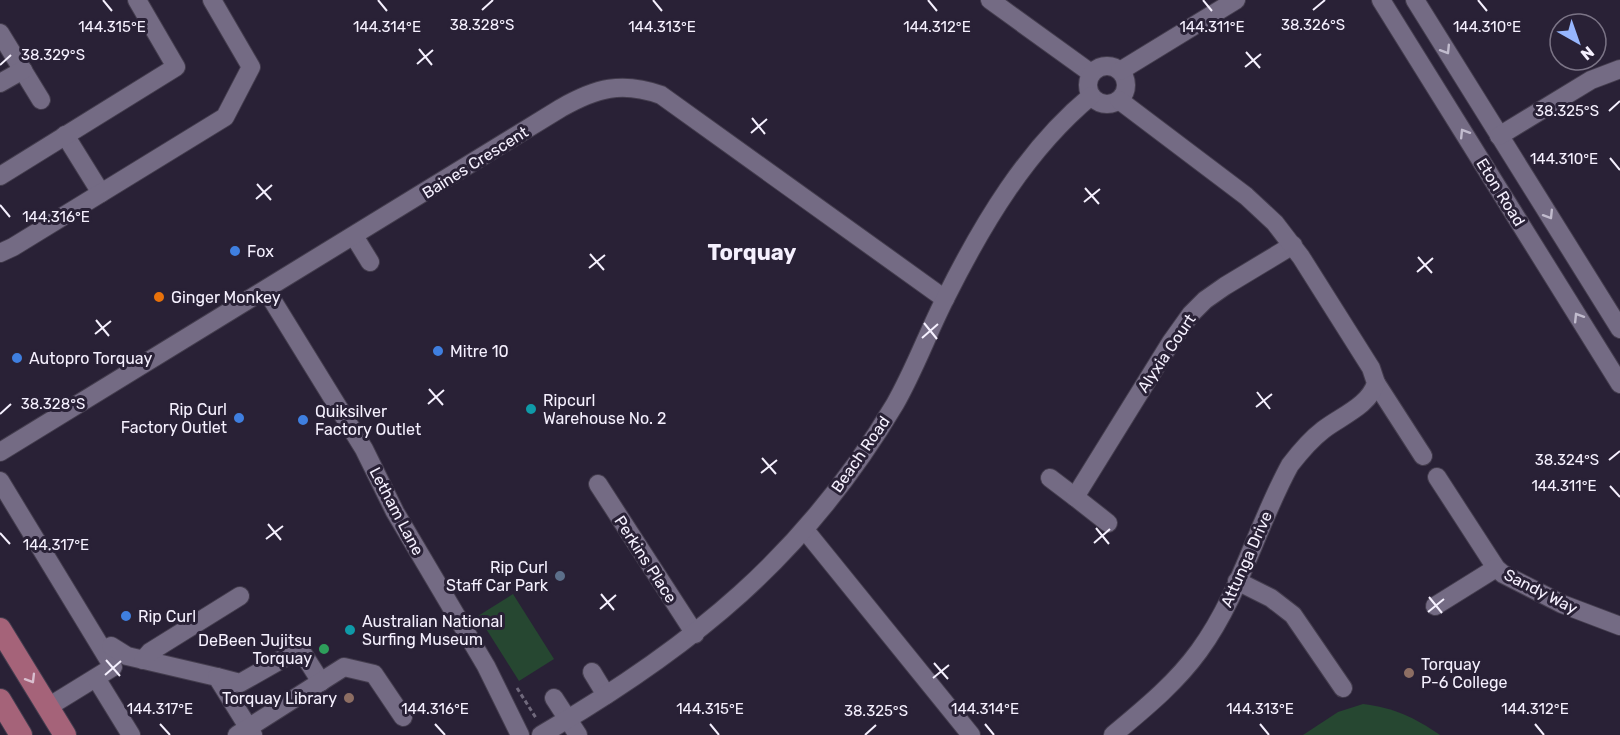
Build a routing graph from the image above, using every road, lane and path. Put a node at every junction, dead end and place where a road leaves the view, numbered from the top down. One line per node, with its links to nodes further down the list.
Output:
1 (137, 0): 16 (street)
2 (212, 0): 19 (street)
3 (990, 0): 11 (street)
4 (1236, 0): 10 (street)
5 (1382, 0): 27 (street, Eton Road, one-way to 5)
6 (1415, 0): 17 (street, Eton Road, one-way to 17)
7 (0, 33): 9 (street)
8 (1620, 69): 17 (street)
9 (23, 70): 12 (street); 14 (street)
10 (1120, 71): 11 (street); 15 (street)
11 (1092, 73): 13 (street)
12 (0, 83)
13 (1091, 96): 15 (street); 25 (street, Beach Road)
14 (41, 100)
15 (1119, 100): 21 (street)
16 (65, 135): 18 (street); 19 (street)
17 (1499, 136): 26 (street, Eton Road, one-way to 26)
18 (2, 169)
19 (101, 194): 22 (street)
20 (354, 236): 23 (street); 24 (street, Baines Crescent); 25 (street, Baines Crescent)
21 (1293, 245): 28 (street); 36 (street, Alyxia Court)
22 (0, 254)
23 (370, 262)
24 (266, 290): 30 (street, Baines Crescent); 65 (street, Letham Lane)
25 (945, 299): 38 (street, Beach Road)
26 (1620, 328): 27 (street)
27 (1594, 342): 29 (street, Eton Road)
28 (1376, 383): 31 (street); 40 (street, Attunga Drive)
29 (1620, 384)
30 (0, 452)
31 (1423, 456)
32 (1437, 477): 39 (street, Sandy Way)
33 (1050, 478): 36 (street)
34 (0, 481): 50 (street)
35 (598, 484): 45 (street, Perkins Place)
36 (1076, 497): 37 (street)
37 (1108, 523)
38 (805, 530): 45 (street, Beach Road); 67 (street)
39 (1496, 568): 42 (street); 43 (street, Sandy Way)
40 (1237, 581): 53 (street); 68 (street, Attunga Drive)
41 (240, 596): 47 (street)
42 (1435, 606)
43 (1620, 626)
44 (0, 629): 57 (main road, one-way to 57)
45 (695, 634): 54 (street, Beach Road)
46 (111, 646): 47 (street)
47 (142, 660): 49 (street)
48 (592, 672): 54 (street)
49 (217, 677): 51 (street); 60 (street)
50 (96, 678): 57 (street); 64 (street)
51 (321, 682): 58 (street); 60 (street)
52 (514, 683): 61 (path)
53 (1343, 688)
54 (606, 695): 59 (street, Beach Road)
55 (554, 698): 59 (street)
56 (0, 700): 62 (main road)
57 (48, 707): 63 (main road)
58 (403, 717)
59 (567, 719): 61 (street, Beach Road); 66 (street)
60 (246, 733)
61 (543, 734)
62 (21, 735)
63 (65, 735)
64 (131, 735)
65 (520, 735)
66 (578, 735)
67 (971, 735)
68 (1113, 735)

